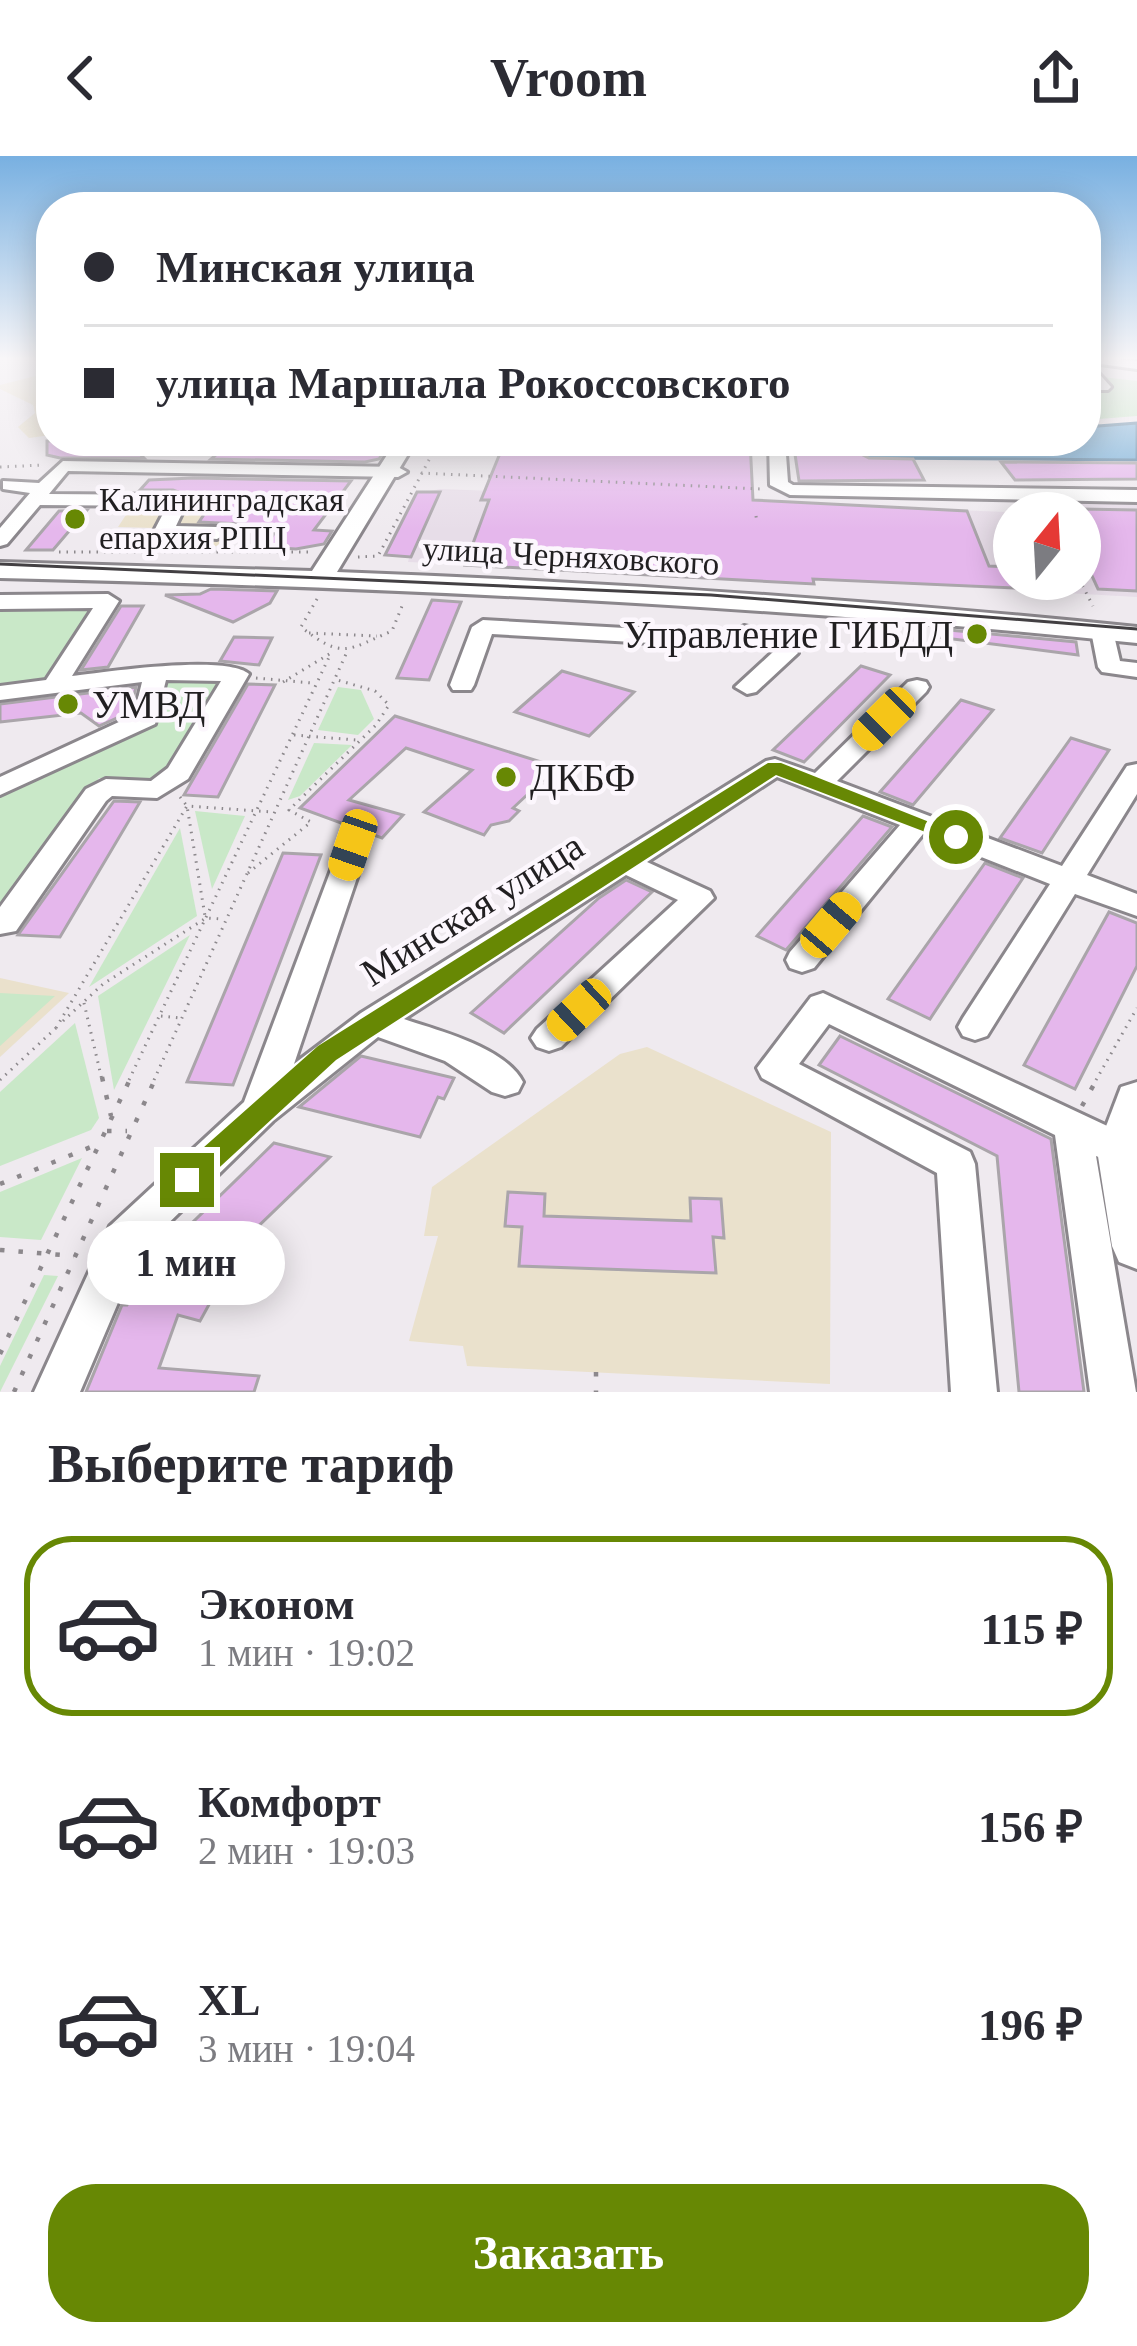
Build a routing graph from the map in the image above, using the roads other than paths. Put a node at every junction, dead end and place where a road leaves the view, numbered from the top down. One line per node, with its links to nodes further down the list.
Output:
1 (404, 456): 4 (main road)
2 (418, 456): 4 (main road)
3 (779, 456): 7 (street)
4 (402, 472): 6 (street); 14 (main road)
5 (5, 476): 6 (street)
6 (39, 494): 8 (street); 11 (street)
7 (1137, 496)
8 (155, 499): 9 (street); 10 (street)
9 (138, 520)
10 (217, 533)
11 (0, 540)
12 (0, 558): 14 (main road, улица Черняховского)
13 (0, 570): 14 (main road, улица Черняховского)
14 (330, 576): 15 (main road, улица Черняховского); 17 (main road, улица Черняховского)
15 (742, 601): 17 (main road, улица Черняховского); 19 (street)
16 (0, 602): 23 (street)
17 (1098, 618): 18 (main road, улица Черняховского); 20 (main road, улица Черняховского); 21 (street)
18 (1137, 620)
19 (744, 633): 24 (street); 25 (street)
20 (1137, 635)
21 (1137, 670)
22 (156, 673): 23 (street); 30 (street); 36 (street)
23 (54, 686): 27 (street)
24 (462, 686)
25 (747, 687)
26 (917, 687): 29 (street)
27 (0, 692)
28 (1137, 772): 34 (street)
29 (819, 784): 31 (street, Минская улица); 33 (street, Минская улица)
30 (0, 787)
31 (918, 822): 34 (street, Минская улица); 37 (street)
32 (353, 845): 43 (street)
33 (625, 863): 38 (street, Минская улица); 40 (street)
34 (1070, 880): 35 (street, Минская улица); 39 (street)
35 (1137, 906)
36 (2, 923)
37 (802, 960)
38 (373, 1022): 41 (street); 43 (street, Минская улица)
39 (975, 1027)
40 (549, 1037)
41 (505, 1082)
42 (1137, 1100): 45 (main road)
43 (260, 1110): 47 (street, Минская улица)
44 (1072, 1126): 45 (street); 48 (street); 49 (street)
45 (1121, 1150): 46 (main road)
46 (1136, 1236)
47 (57, 1392)
48 (974, 1392)
49 (1113, 1392)

